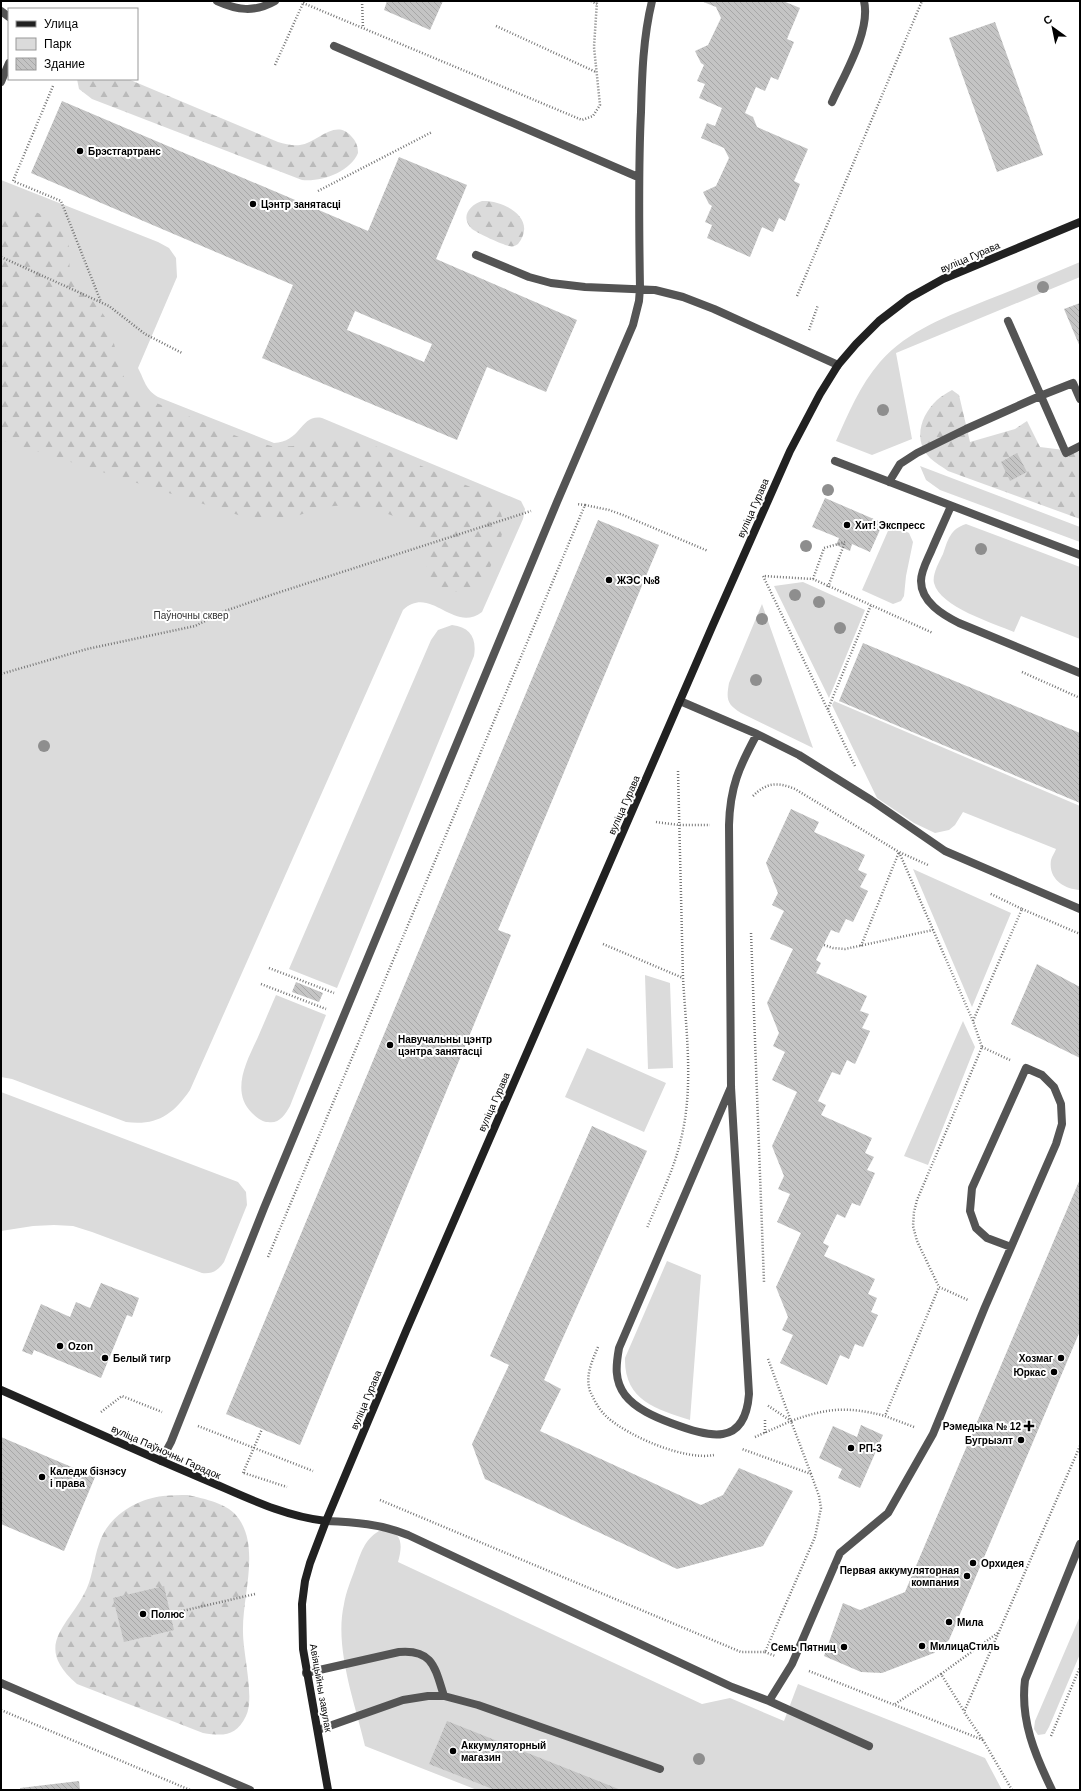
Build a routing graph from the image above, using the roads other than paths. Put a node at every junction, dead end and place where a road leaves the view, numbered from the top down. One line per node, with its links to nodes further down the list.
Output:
1 (217, 1): 2 (lane)
2 (275, 1)
3 (652, 1): 9 (lane)
4 (864, 1): 8 (lane)
5 (334, 46): 9 (lane)
6 (8, 65): 7 (lane)
7 (1, 82)
8 (832, 102)
9 (638, 177): 12 (lane)
10 (1080, 222): 14 (street, вуліца Гурава)
11 (476, 255): 12 (lane)
12 (640, 288): 14 (lane); 29 (lane)
13 (1008, 321): 15 (lane)
14 (838, 365): 23 (street, вуліца Гурава)
15 (1040, 396): 16 (lane); 17 (lane); 19 (lane)
16 (1080, 399)
17 (1080, 446)
18 (835, 461): 19 (lane)
19 (889, 482): 20 (lane)
20 (951, 506): 21 (lane); 22 (lane)
21 (1080, 556)
22 (1080, 673)
23 (680, 701): 24 (lane); 30 (street, вуліца Гурава)
24 (757, 734): 25 (lane); 26 (lane)
25 (1080, 909)
26 (731, 1087): 26 (lane)
27 (1011, 1247): 27 (lane); 35 (lane)
28 (1, 1390): 29 (street, вуліца Паўночны Гарадок)
29 (161, 1461): 30 (street, вуліца Паўночны Гарадок)
30 (326, 1521): 32 (street, Авіяцыйны завулак); 35 (lane)
31 (1080, 1544): 41 (lane)
32 (306, 1673): 34 (lane); 36 (street, Авіяцыйны завулак)
33 (1, 1683): 39 (lane)
34 (444, 1696): 36 (lane); 38 (lane)
35 (769, 1701): 37 (lane)
36 (318, 1730): 40 (street, Авіяцыйны завулак)
37 (869, 1746)
38 (660, 1769)
39 (250, 1790)
40 (328, 1790)
41 (1052, 1790)

